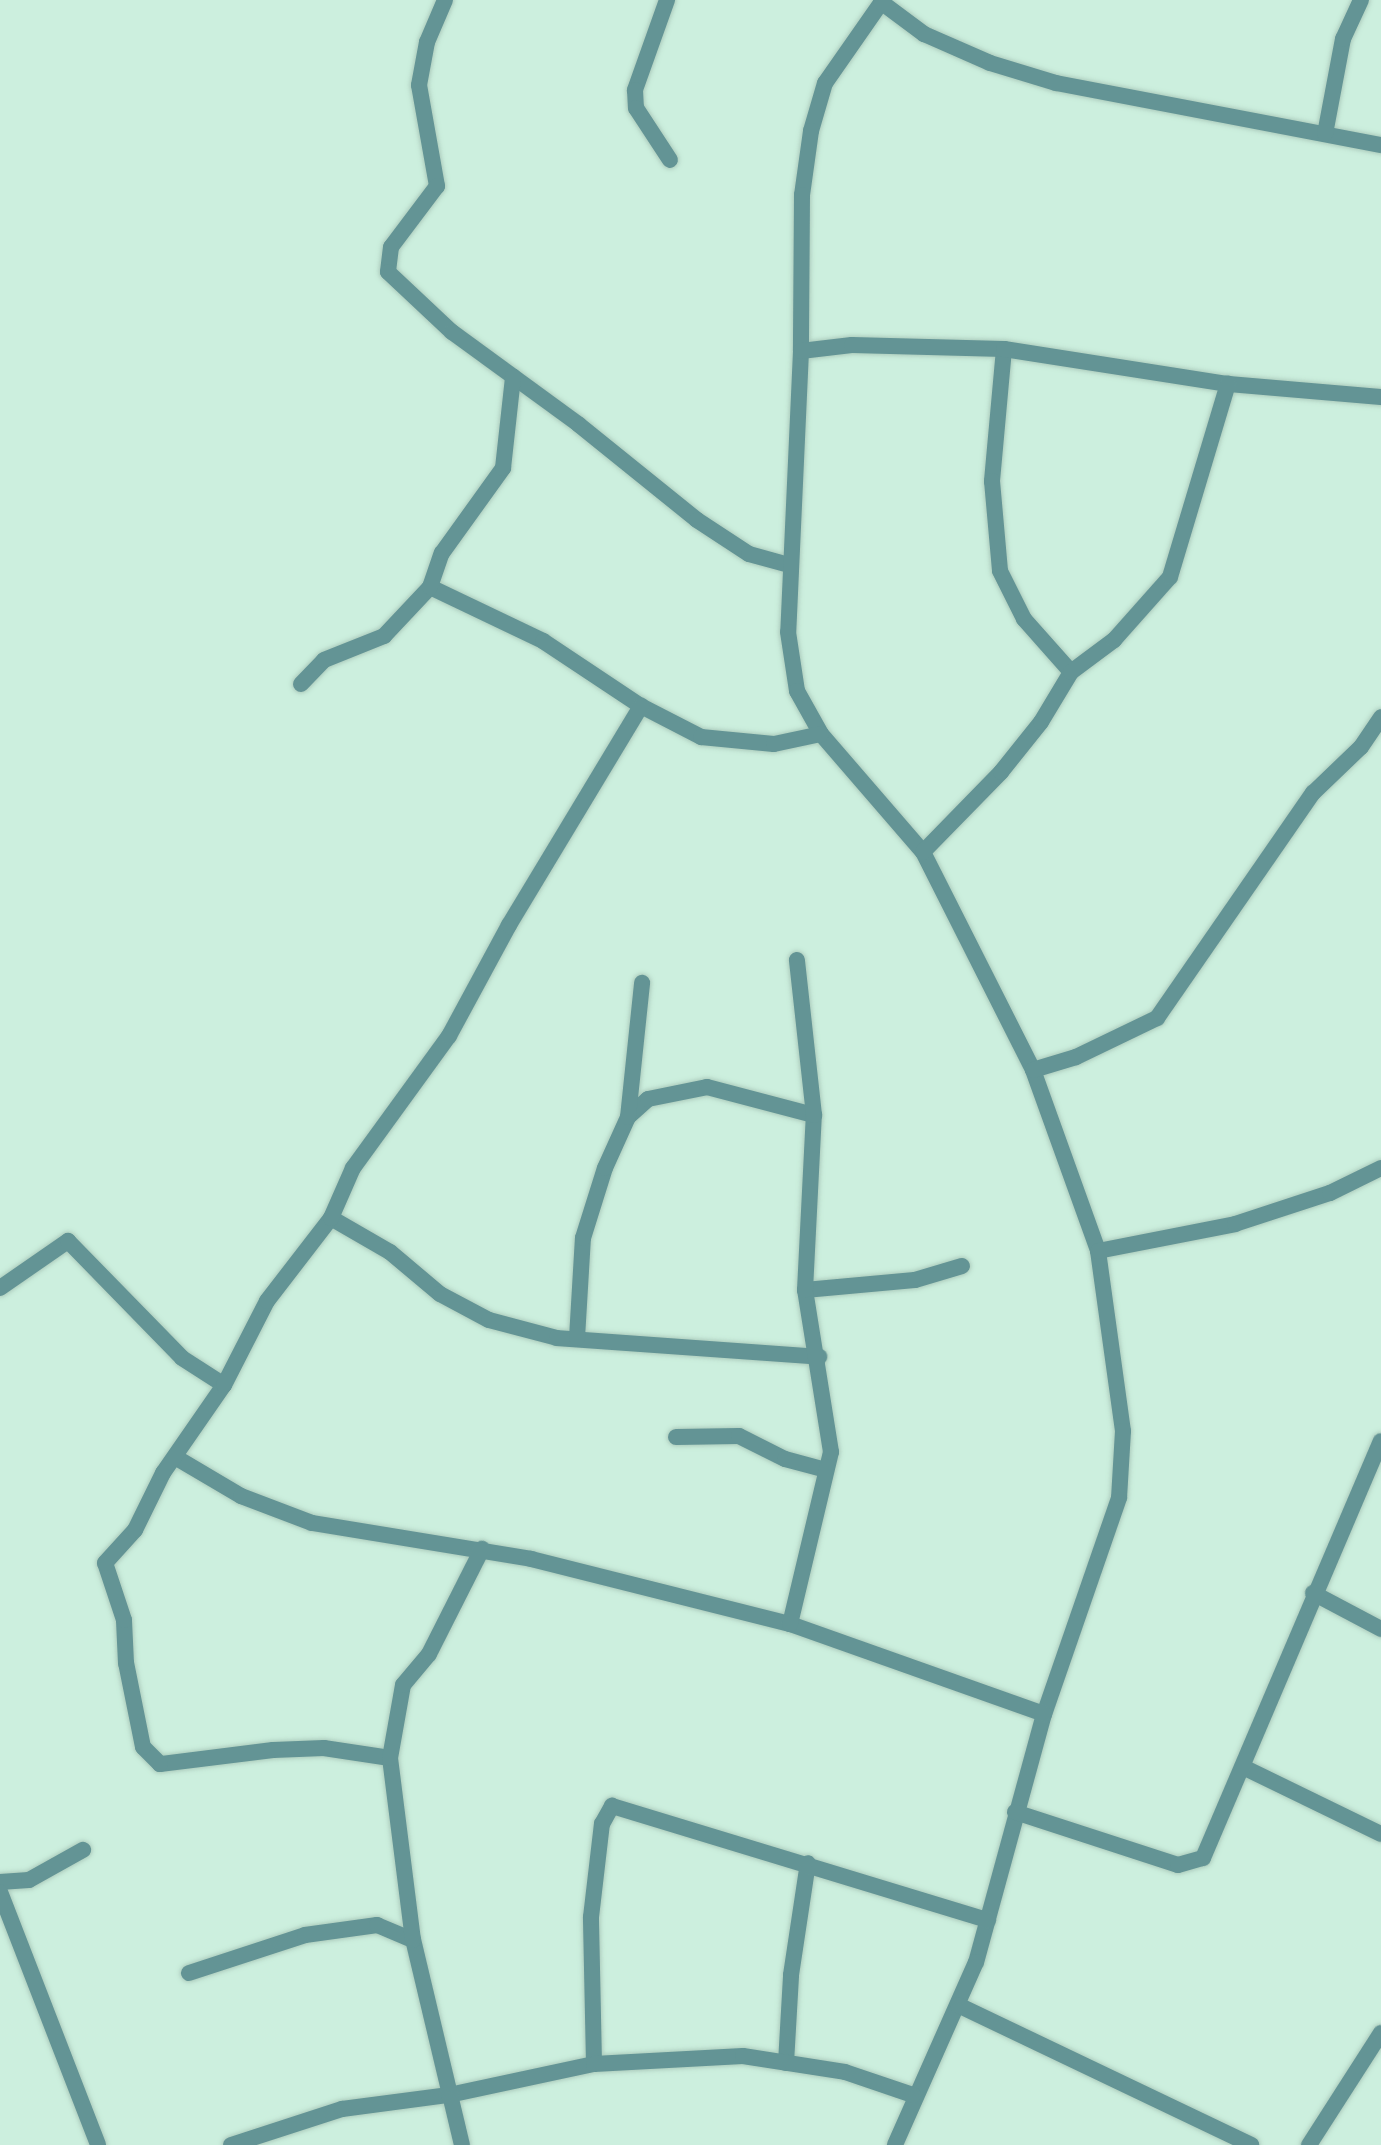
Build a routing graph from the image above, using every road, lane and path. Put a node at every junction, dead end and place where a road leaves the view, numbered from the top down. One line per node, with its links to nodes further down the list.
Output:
1 (445, 0): 10 (street)
2 (667, 0): 7 (street)
3 (1361, 0): 5 (street)
4 (882, 1): 5 (street); 9 (street)
5 (1325, 134): 6 (street)
6 (1381, 145)
7 (670, 160)
8 (1004, 349): 9 (street); 11 (street); 15 (street)
9 (801, 351): 13 (street)
10 (513, 377): 13 (street); 14 (street)
11 (1228, 384): 12 (street); 15 (street)
12 (1381, 397)
13 (789, 565): 19 (street)
14 (430, 587): 16 (street); 17 (street)
15 (1071, 672): 20 (street)
16 (301, 684)
17 (641, 706): 19 (street); 27 (street)
18 (1381, 717): 23 (street)
19 (821, 734): 20 (street)
20 (923, 852): 23 (street)
21 (797, 960): 24 (street)
22 (642, 983): 25 (street)
23 (1033, 1070): 28 (street)
24 (814, 1115): 25 (street); 31 (street)
25 (628, 1117): 32 (street)
26 (1381, 1168): 28 (street)
27 (331, 1218): 32 (street); 34 (street)
28 (1098, 1251): 43 (street)
29 (962, 1266): 31 (street)
30 (0, 1288): 34 (street)
31 (805, 1290): 33 (street)
32 (577, 1338): 33 (street)
33 (819, 1357): 38 (street)
34 (224, 1385): 37 (street)
35 (676, 1437): 38 (street)
36 (1381, 1441): 40 (street)
37 (175, 1457): 39 (street); 44 (street)
38 (826, 1470): 41 (street)
39 (482, 1549): 41 (street); 44 (street)
40 (1313, 1593): 42 (street); 45 (street)
41 (790, 1624): 43 (street)
42 (1381, 1629)
43 (1044, 1714): 46 (street)
44 (390, 1758): 53 (street)
45 (1243, 1767): 46 (street); 47 (street)
46 (1015, 1812): 52 (street)
47 (1381, 1834)
48 (83, 1850): 50 (street)
49 (808, 1863): 52 (street); 57 (street); 58 (street)
50 (0, 1882)
51 (0, 1892): 62 (street)
52 (988, 1920): 55 (street)
53 (413, 1940): 54 (street); 59 (street)
54 (189, 1973)
55 (958, 2005): 60 (street); 65 (street)
56 (1381, 2033): 66 (street)
57 (786, 2063): 58 (street); 60 (street)
58 (594, 2064): 59 (street)
59 (449, 2095): 61 (street); 63 (street)
60 (913, 2095): 64 (street)
61 (240, 2143)
62 (98, 2145)
63 (462, 2145)
64 (895, 2145)
65 (1251, 2145)
66 (1309, 2145)

